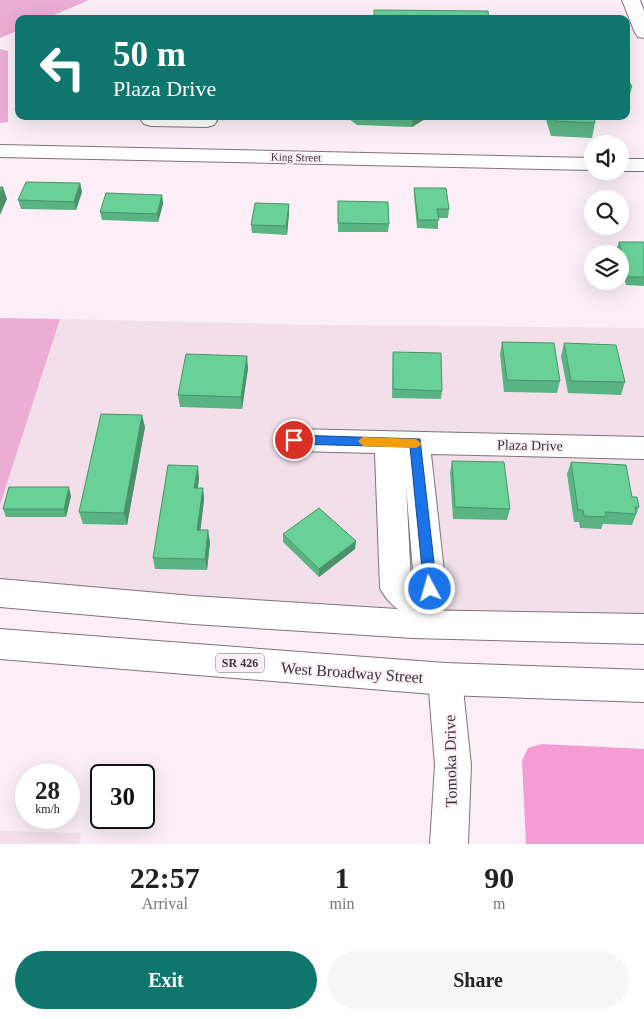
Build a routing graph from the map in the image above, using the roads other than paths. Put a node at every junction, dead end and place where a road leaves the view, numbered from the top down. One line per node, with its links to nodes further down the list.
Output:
1 (631, 0): 2 (street)
2 (644, 33)
3 (207, 120): 5 (street)
4 (0, 151): 5 (street, King Street)
5 (201, 155): 6 (street, King Street)
6 (584, 164)
7 (629, 165): 8 (street)
8 (644, 165)
9 (294, 440): 10 (street, Plaza Drive)
10 (402, 442): 11 (street, Plaza Drive); 13 (street)
11 (644, 448)
12 (0, 593): 13 (street)
13 (413, 613): 14 (street)
14 (644, 629)
15 (0, 644): 16 (street, West Broadway Street / SR 426)
16 (445, 679): 17 (street, West Broadway Street / SR 426); 18 (street, Tomoka Drive)
17 (644, 686)
18 (449, 844)

